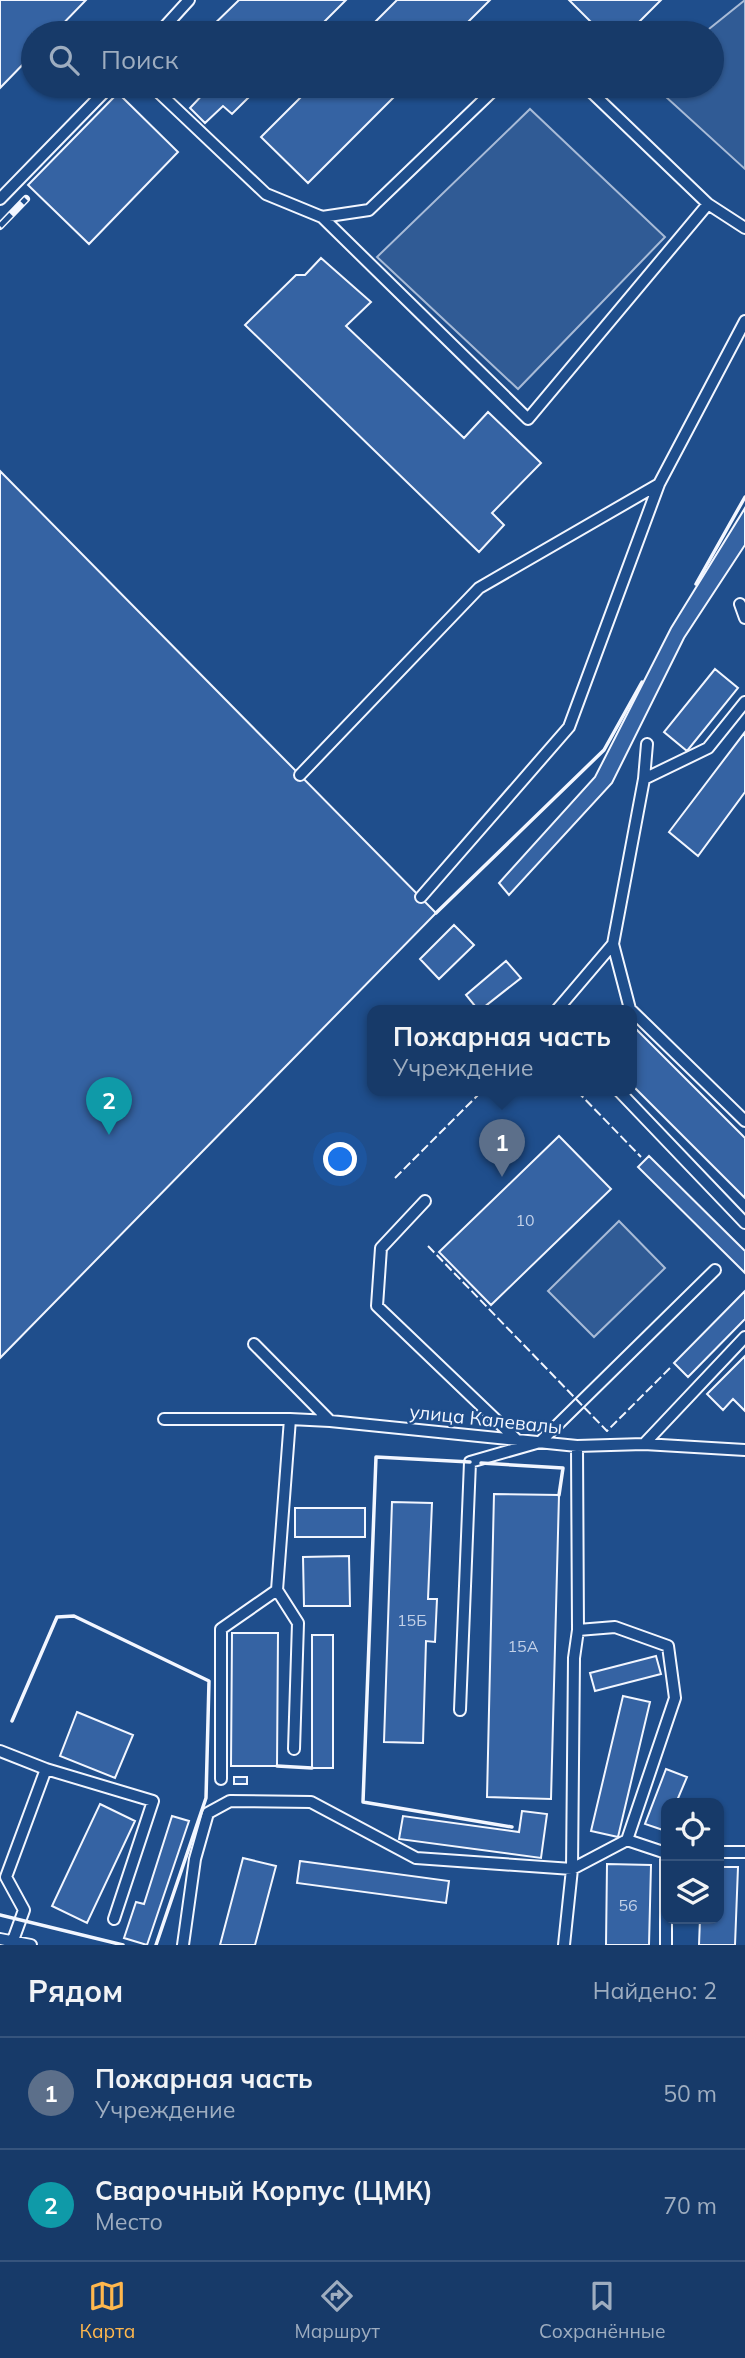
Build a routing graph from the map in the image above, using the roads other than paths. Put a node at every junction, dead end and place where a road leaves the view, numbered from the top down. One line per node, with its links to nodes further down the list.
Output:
1 (189, 0): 2 (lane)
2 (170, 21)
3 (98, 98): 7 (lane)
4 (165, 98): 9 (lane)
5 (485, 98): 9 (lane)
6 (597, 98): 8 (lane)
7 (0, 199)
8 (708, 204): 9 (lane); 10 (lane)
9 (321, 218)
10 (745, 228)
11 (745, 321): 12 (lane)
12 (660, 484): 17 (lane); 19 (lane)
13 (740, 604): 14 (lane)
14 (745, 618)
15 (745, 702): 18 (lane)
16 (648, 744): 18 (lane)
17 (300, 775)
18 (644, 779): 20 (lane)
19 (421, 897)
20 (613, 944): 21 (lane); 22 (lane)
21 (561, 1005)
22 (629, 1005)
23 (637, 1016): 25 (lane)
24 (624, 1096): 27 (lane)
25 (745, 1121)
26 (425, 1201): 34 (lane)
27 (745, 1223)
28 (715, 1270): 36 (lane)
29 (745, 1337): 37 (lane)
30 (254, 1345): 33 (lane)
31 (164, 1419): 32 (lane, улица Калевалы)
32 (290, 1419): 33 (lane, улица Калевалы); 40 (lane)
33 (330, 1421): 34 (lane, улица Калевалы)
34 (516, 1438): 36 (lane, улица Калевалы)
35 (745, 1439): 39 (lane)
36 (540, 1442): 38 (lane, улица Калевалы); 42 (lane)
37 (644, 1444): 38 (lane, улица Калевалы); 39 (lane, улица Калевалы)
38 (578, 1447): 41 (lane)
39 (740, 1449)
40 (277, 1590): 43 (lane); 46 (lane)
41 (578, 1630): 47 (lane); 52 (lane)
42 (460, 1710)
43 (295, 1749)
44 (0, 1751): 45 (lane)
45 (46, 1769): 53 (lane); 55 (lane)
46 (221, 1779)
47 (627, 1840): 48 (lane); 52 (lane)
48 (661, 1851)
49 (724, 1852): 50 (lane)
50 (745, 1852)
51 (666, 1861): 59 (lane)
52 (572, 1869): 57 (lane); 58 (lane)
53 (114, 1919)
54 (0, 1939): 55 (lane)
55 (12, 1943): 56 (lane)
56 (31, 1945)
57 (183, 1945)
58 (564, 1945)
59 (666, 1945)

